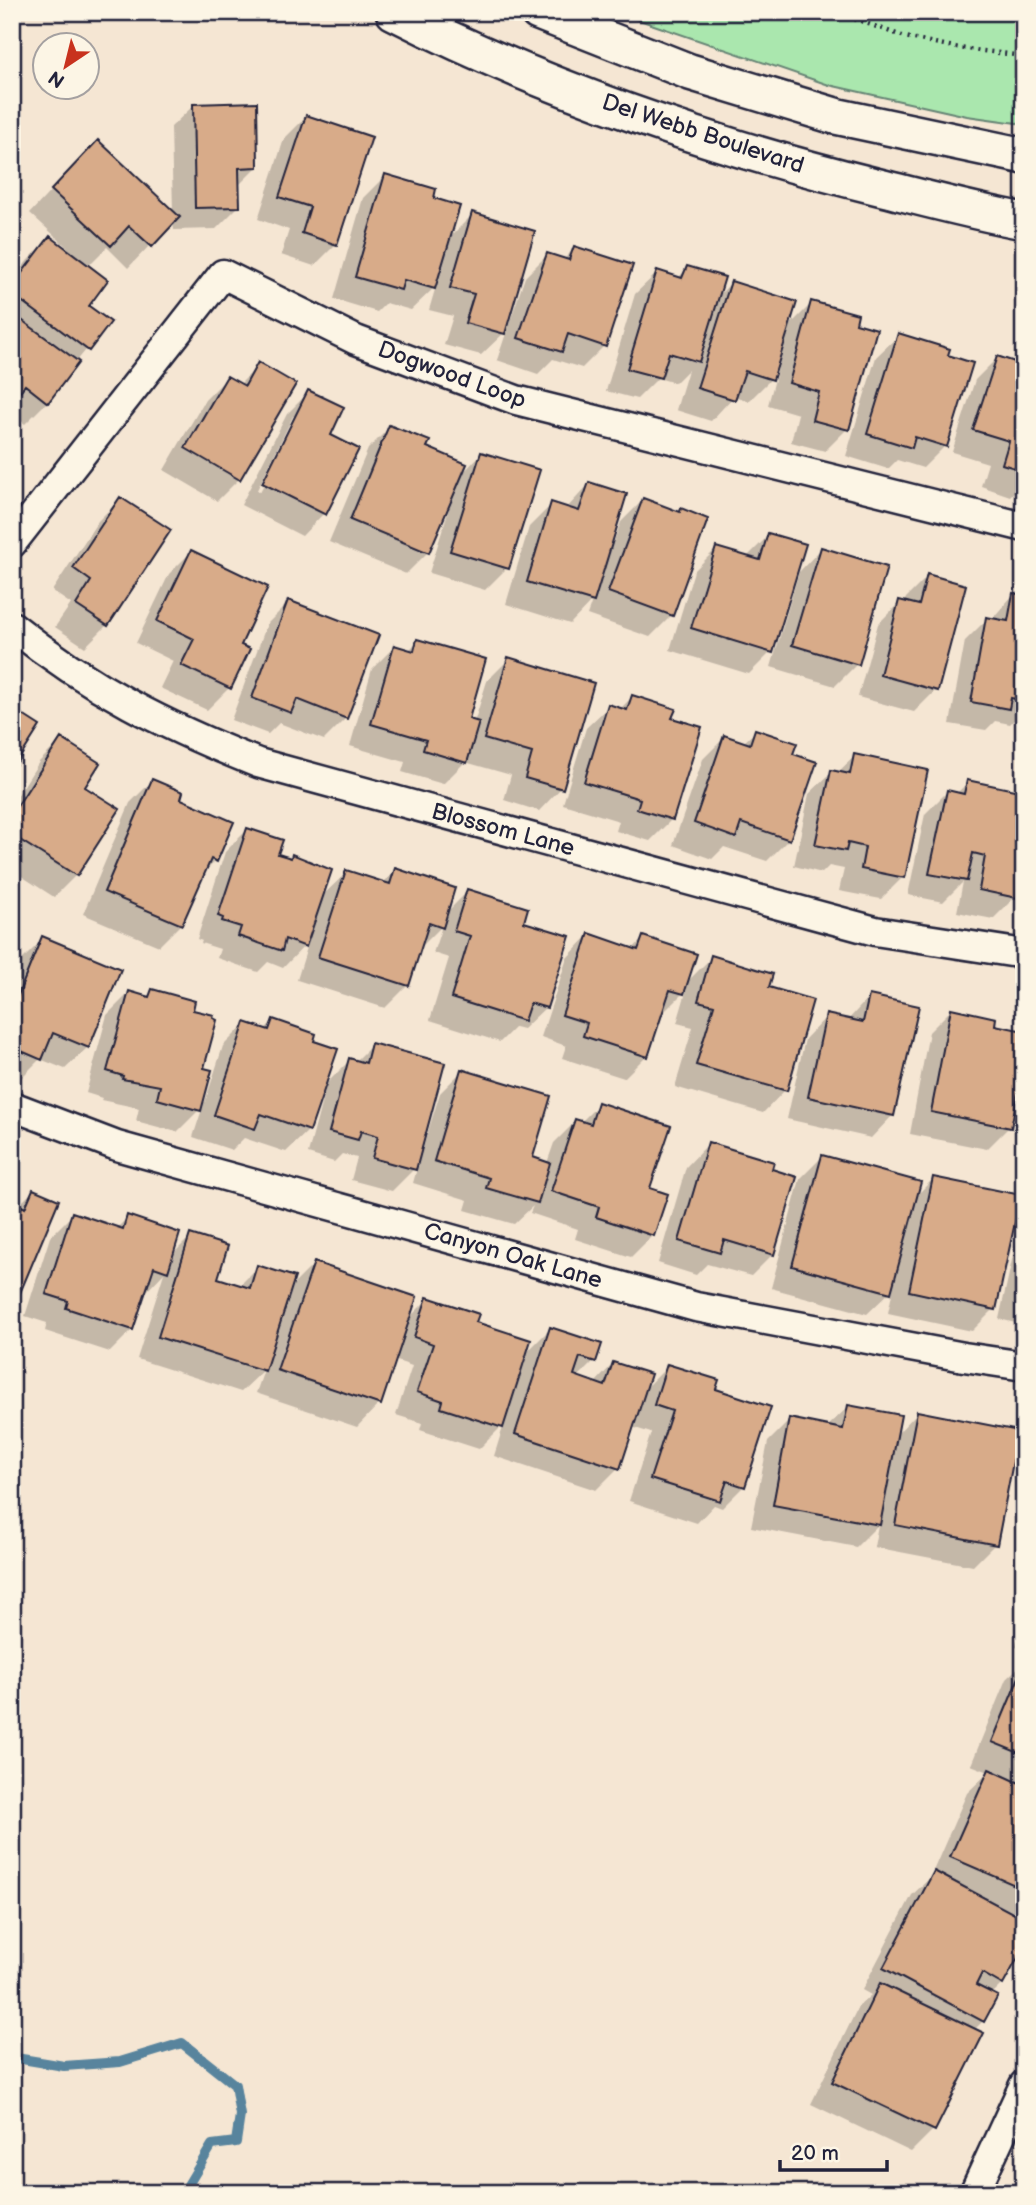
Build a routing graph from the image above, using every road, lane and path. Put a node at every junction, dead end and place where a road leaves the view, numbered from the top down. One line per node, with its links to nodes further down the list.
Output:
1 (394, 12): 6 (street, Del Webb Boulevard)
2 (538, 12): 5 (street)
3 (835, 12): 4 (path)
4 (1024, 56)
5 (1024, 156)
6 (1024, 221)
7 (1024, 527): 8 (street, Dogwood Loop)
8 (12, 542)
9 (12, 626): 10 (street, Blossom Lane)
10 (1024, 954)
11 (12, 1106): 12 (street, Canyon Oak Lane)
12 (1024, 1366)
13 (1024, 2085): 14 (street)
14 (974, 2193)

